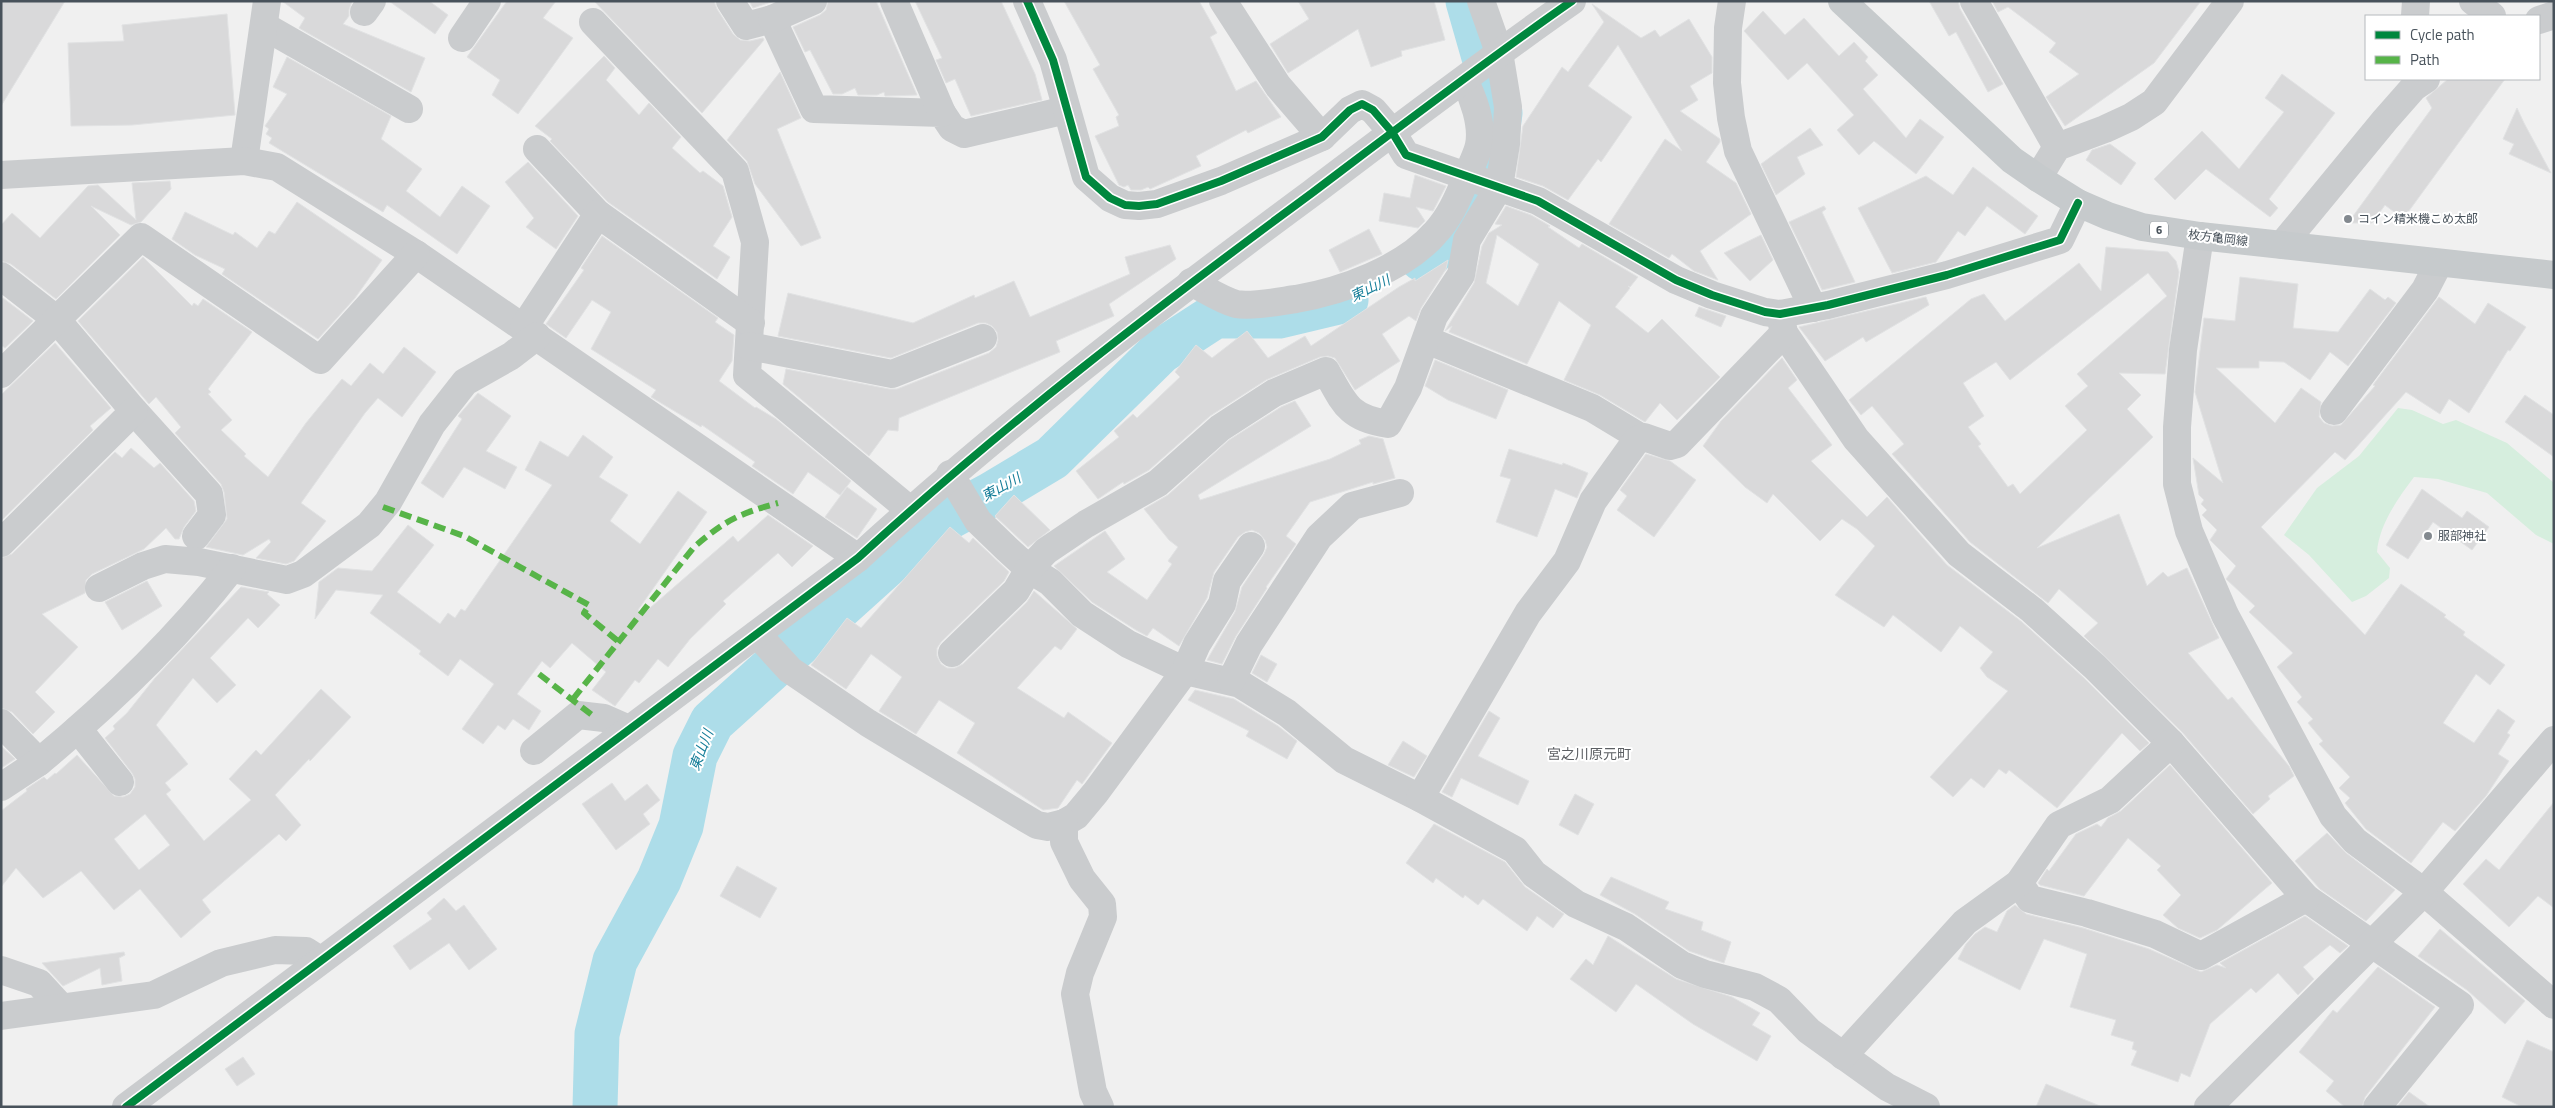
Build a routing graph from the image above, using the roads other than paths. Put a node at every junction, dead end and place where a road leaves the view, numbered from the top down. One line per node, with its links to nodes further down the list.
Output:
1 (487, 1): 22 (street)
2 (730, 1): 19 (street)
3 (813, 1): 19 (street)
4 (894, 1): 28 (street)
5 (1027, 1): 27 (street)
6 (1222, 1): 30 (street)
7 (1481, 1): 23 (street)
8 (1572, 1): 23 (street)
9 (1732, 1): 46 (street)
10 (1842, 1): 35 (main road, 枚方亀岡線 / 6)
11 (1974, 1): 31 (street)
12 (2230, 1): 31 (street)
13 (2416, 1): 17 (street)
14 (2473, 1): 18 (street)
15 (266, 14): 26 (street); 33 (street)
16 (2554, 14): 20 (street)
17 (2415, 15)
18 (2491, 15)
19 (772, 19): 28 (street)
20 (2540, 20)
21 (593, 22): 50 (street)
22 (462, 38)
23 (1498, 52): 24 (street); 36 (street)
24 (1469, 75): 29 (street); 36 (street)
25 (2418, 82): 40 (street)
26 (409, 109)
27 (1066, 110): 28 (street); 30 (street)
28 (942, 113)
29 (1392, 132): 30 (street); 36 (street); 45 (street)
30 (1322, 137)
31 (2057, 147): 35 (street)
32 (537, 149): 38 (street)
33 (244, 161): 34 (street); 41 (street)
34 (1, 176)
35 (2038, 178): 37 (main road, 枚方亀岡線 / 6)
36 (1483, 181): 45 (street); 48 (street); 52 (street)
37 (2078, 203): 39 (main road, 枚方亀岡線 / 6); 46 (street)
38 (598, 214): 49 (street); 50 (street)
39 (2200, 236): 40 (main road, 枚方亀岡線 / 6); 83 (street)
40 (2282, 245): 42 (main road, 枚方亀岡線 / 6)
41 (416, 254): 47 (street); 49 (street)
42 (2439, 263): 43 (main road, 枚方亀岡線 / 6); 54 (street)
43 (2554, 275)
44 (1, 276): 47 (street)
45 (1191, 282): 58 (street)
46 (1813, 308): 48 (street)
47 (56, 319): 53 (street); 55 (street)
48 (1782, 324): 56 (street); 75 (street)
49 (530, 331): 63 (street); 64 (street)
50 (750, 335): 51 (street); 59 (street)
51 (983, 338)
52 (1427, 340): 56 (street); 65 (street)
53 (1, 374)
54 (2334, 411)
55 (134, 412): 60 (street); 61 (street)
56 (1640, 437): 80 (street)
57 (1400, 493): 70 (street)
58 (962, 494): 59 (street); 65 (street)
59 (910, 510): 63 (street)
60 (196, 536)
61 (1, 544)
62 (1251, 546): 69 (street)
63 (858, 558): 67 (street)
64 (232, 568): 66 (street); 72 (street)
65 (1029, 569): 68 (street); 69 (street)
66 (98, 588)
67 (773, 652): 73 (street); 81 (street)
68 (952, 653)
69 (1185, 670): 70 (street); 81 (street)
70 (1231, 681): 80 (street)
71 (1, 723): 77 (street)
72 (78, 729): 77 (street); 78 (street)
73 (629, 729): 76 (street); 86 (street)
74 (2554, 740): 83 (street)
75 (2171, 743): 82 (street); 84 (street)
76 (534, 751)
77 (39, 762): 79 (street)
78 (120, 782)
79 (1, 787)
80 (1420, 798): 91 (street)
81 (1064, 823): 93 (street)
82 (2019, 883): 84 (street); 91 (street)
83 (2424, 892): 85 (street); 88 (street)
84 (2306, 898): 85 (street)
85 (2374, 944): 95 (street); 96 (street)
86 (320, 960): 89 (street); 92 (street)
87 (1, 970): 89 (street)
88 (2554, 1005)
89 (61, 1008): 90 (street)
90 (1, 1016)
91 (1843, 1056): 94 (street)
92 (126, 1107)
93 (1100, 1107)
94 (1926, 1107)
95 (2208, 1107)
96 (2377, 1107)

